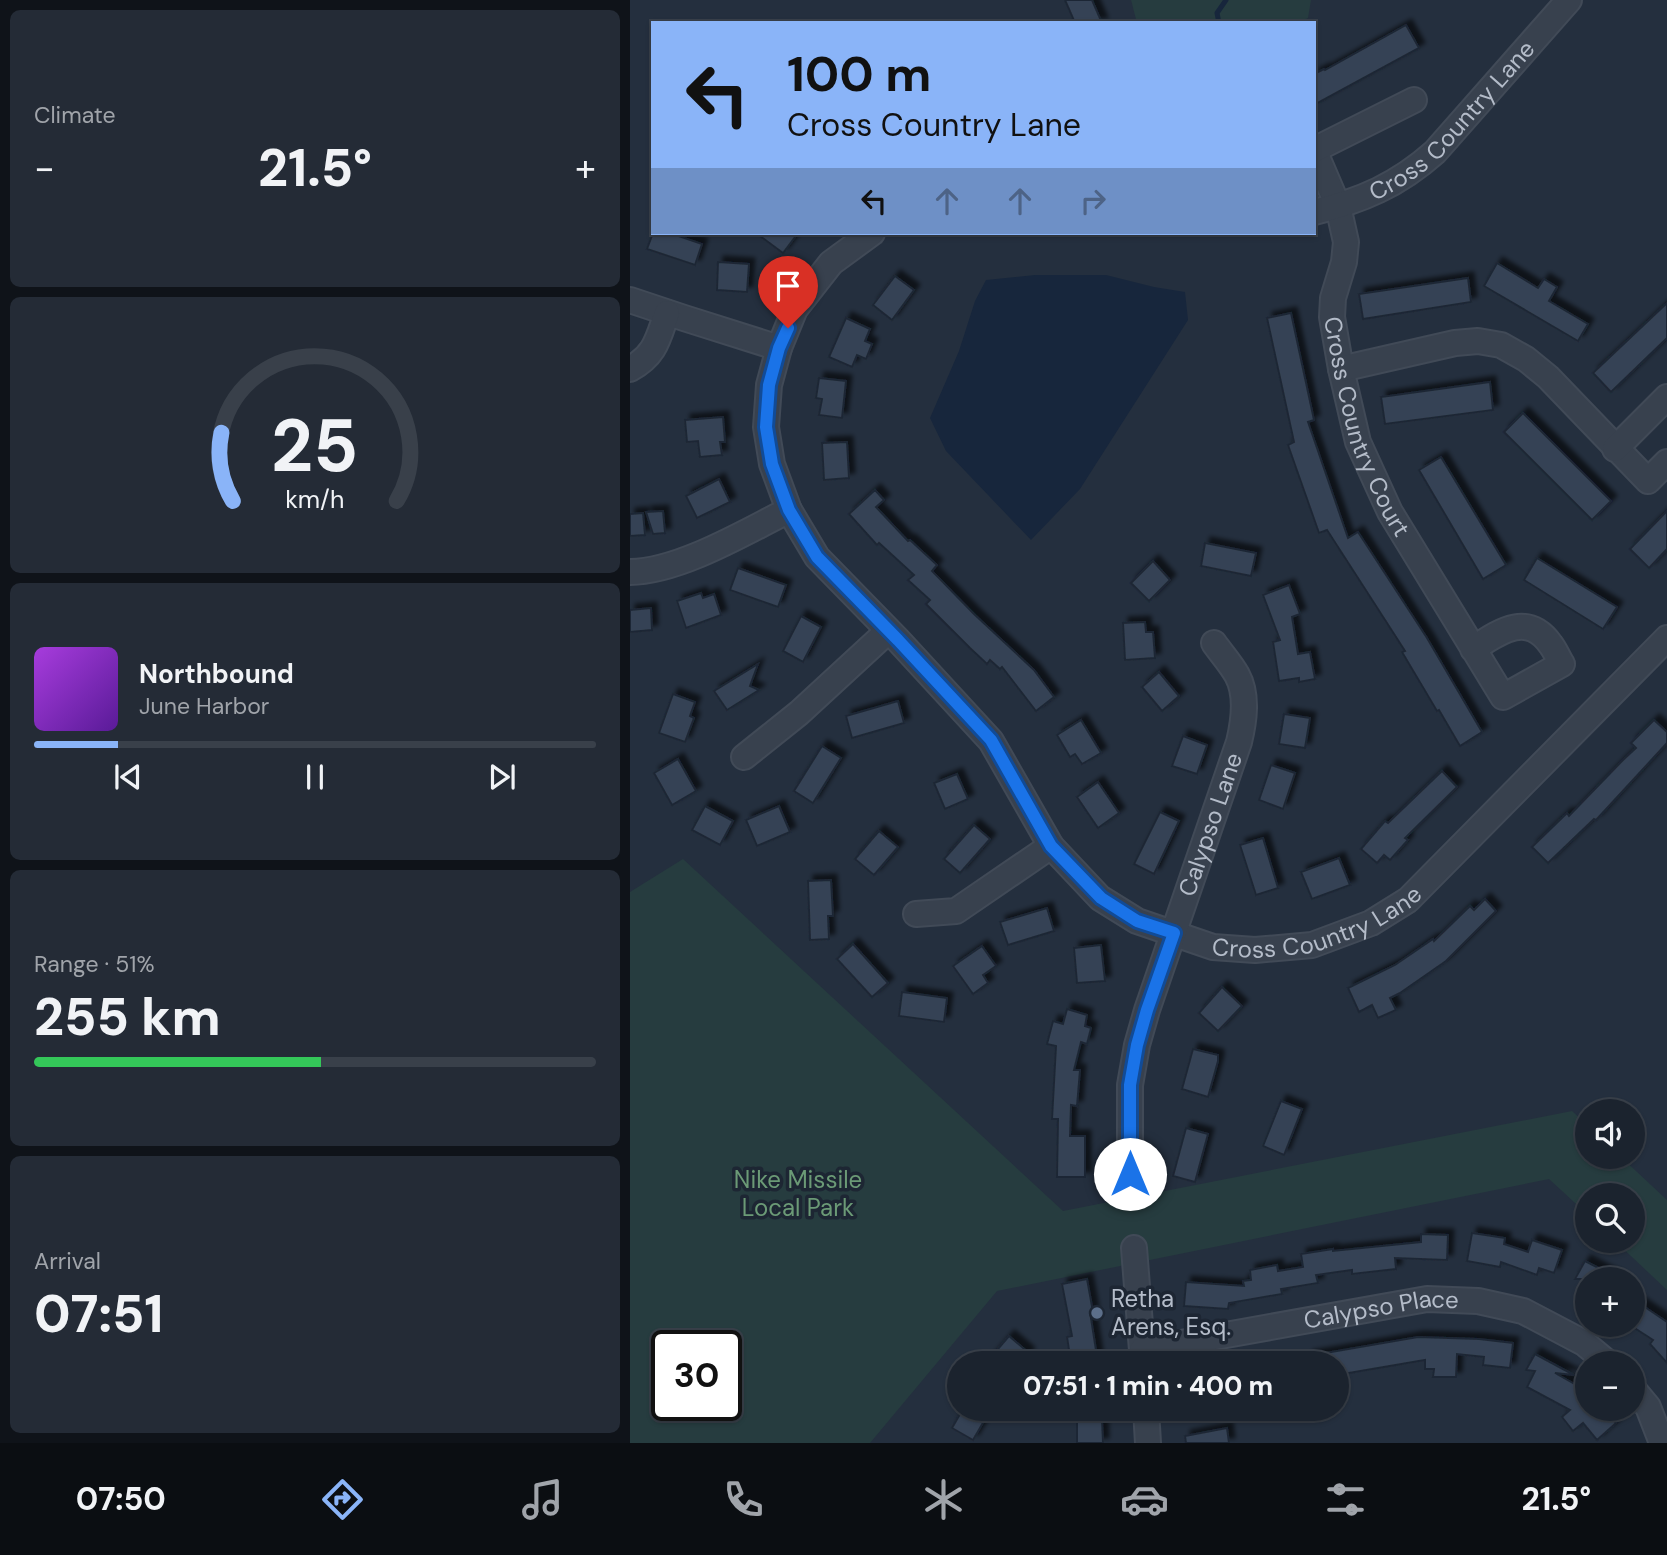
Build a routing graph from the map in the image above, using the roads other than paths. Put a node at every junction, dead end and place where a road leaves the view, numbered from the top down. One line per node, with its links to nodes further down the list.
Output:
1 (1569, 0): 5 (street, Cross Country Lane)
2 (1414, 100): 3 (street, Cross Country Lane)
3 (1316, 149)
4 (1316, 160): 5 (street, Cross Country Court)
5 (1326, 209): 11 (street, Cross Country Court)
6 (869, 235): 9 (street, Cross Country Lane)
7 (630, 300): 8 (street)
8 (667, 313): 9 (street); 10 (street)
9 (779, 348): 15 (street, Cross Country Lane)
10 (630, 369)
11 (1341, 369): 13 (street); 20 (street, Cross Country Court)
12 (1667, 397): 13 (street)
13 (1615, 449): 14 (street)
14 (1667, 462)
15 (789, 510): 16 (street); 17 (street, Cross Country Lane)
16 (630, 572)
17 (888, 631): 21 (street); 22 (street, Cross Country Lane)
18 (1667, 638): 24 (street, Cross Country Lane)
19 (1214, 643): 24 (street, Calypso Lane)
20 (1473, 649)
21 (744, 757)
22 (1051, 846): 23 (street); 24 (street, Cross Country Lane)
23 (916, 914)
24 (1174, 933): 25 (street, Calypso Lane)
25 (1130, 1174)
26 (1134, 1248): 27 (street)
27 (1143, 1351)
28 (1172, 1351): 29 (street, Calypso Place)
29 (1594, 1351)
30 (1645, 1403): 33 (street)
31 (1147, 1421): 32 (street)
32 (1148, 1443)
33 (1662, 1443)

